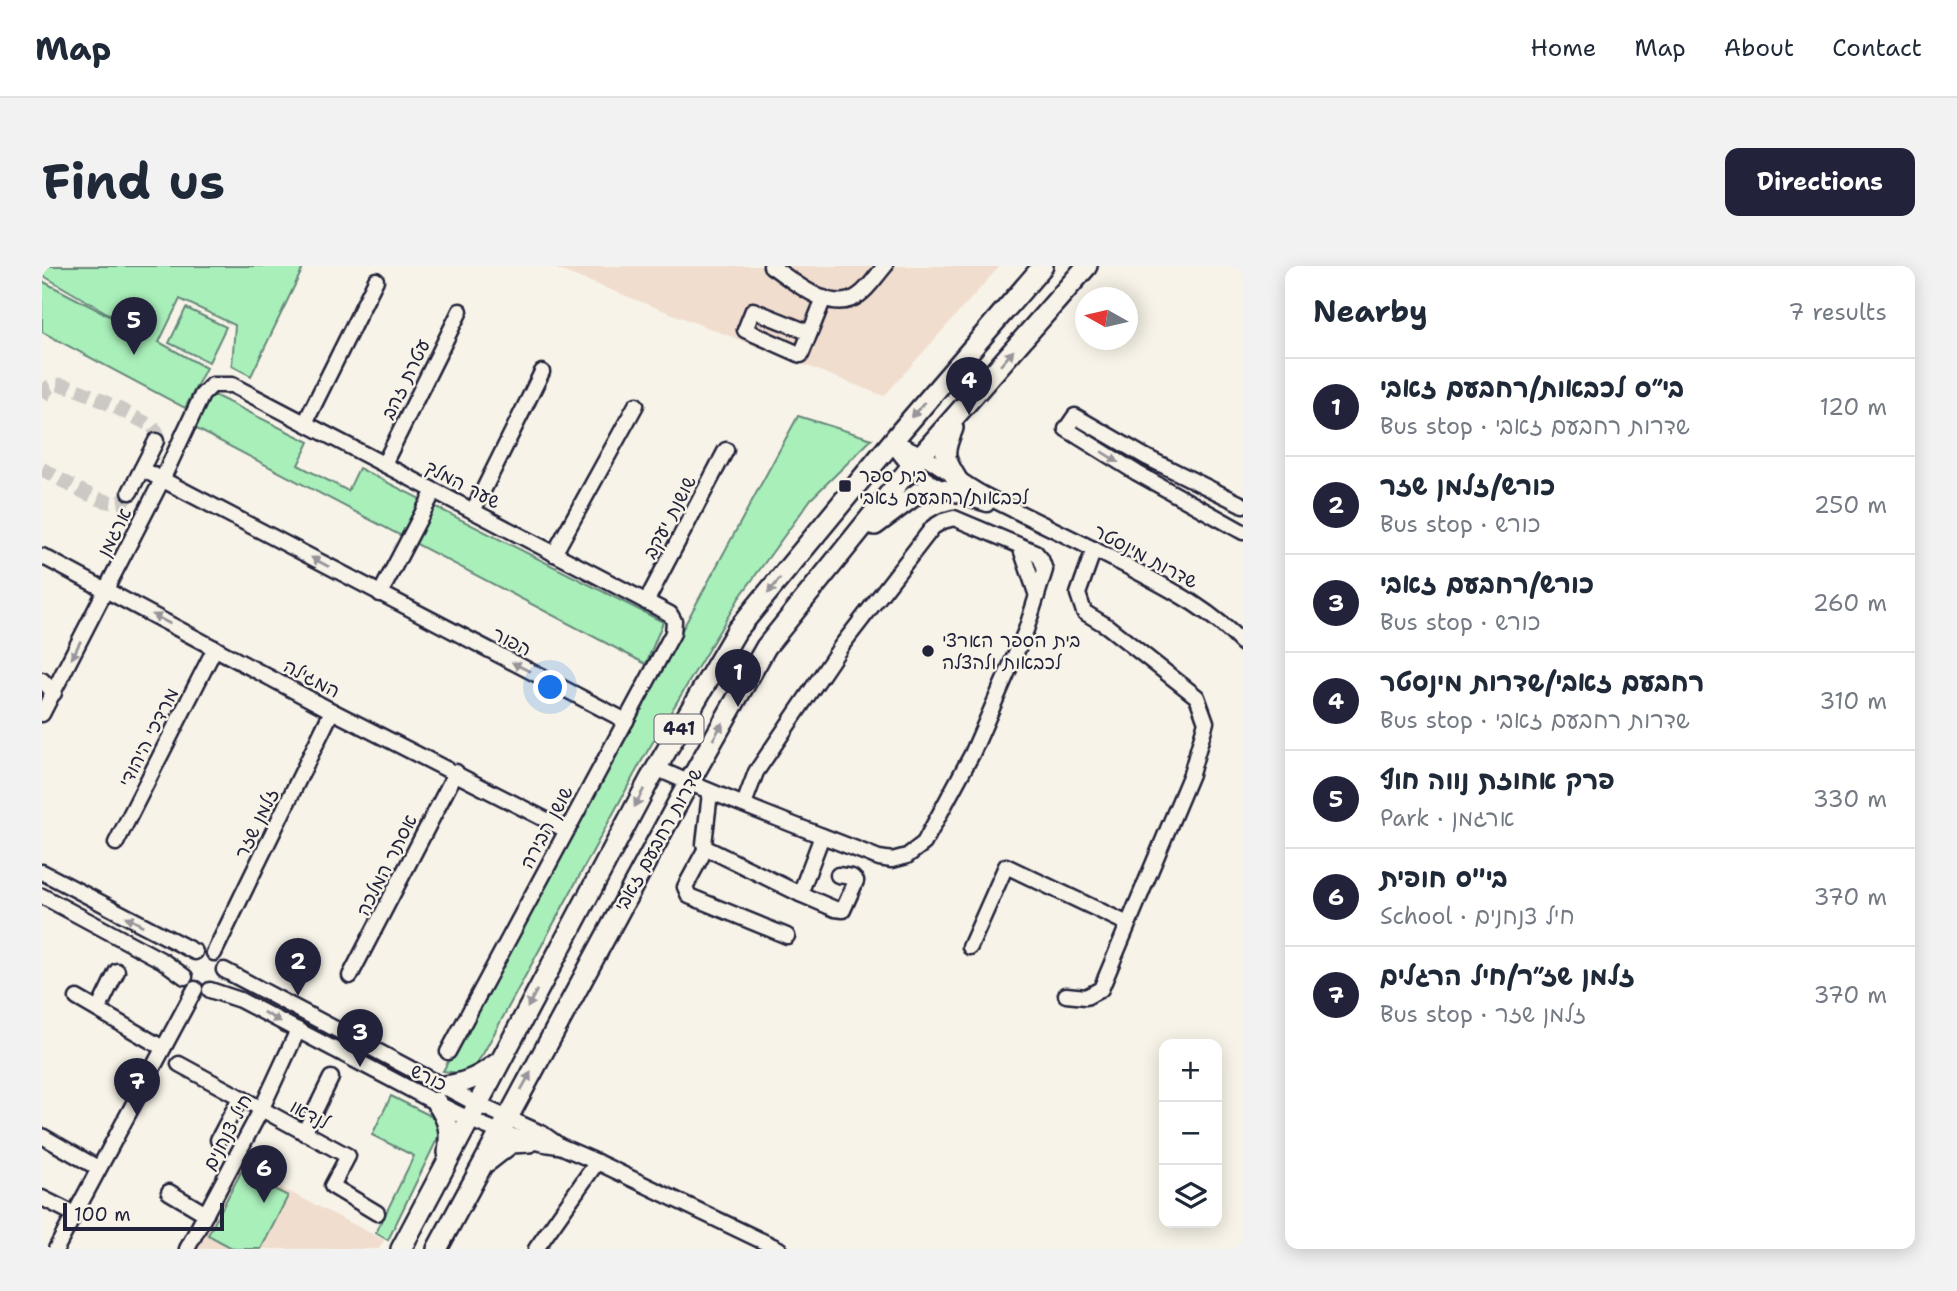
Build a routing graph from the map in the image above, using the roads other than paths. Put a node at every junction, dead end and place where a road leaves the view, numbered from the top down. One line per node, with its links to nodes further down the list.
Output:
1 (771, 266): 6 (street)
2 (885, 266): 6 (street)
3 (1043, 266): 15 (main road, שדרות רחבעם זאבי / 441, one-way to 15)
4 (1087, 266): 12 (main road, שדרות רחבעם זאבי / 441, one-way to 4)
5 (376, 280): 13 (street)
6 (824, 298): 8 (street)
7 (460, 311): 18 (street, עטרת זהב)
8 (810, 333)
9 (542, 372): 27 (street)
10 (232, 385): 13 (street, שער המלך); 20 (street, ארגמן)
11 (636, 405): 31 (street)
12 (958, 415): 17 (main road, שדרות רחבעם זאבי / 441); 21 (main road)
13 (305, 423): 18 (street, שער המלך)
14 (156, 441): 19 (street)
15 (891, 442): 17 (street, שדרות מינסטר); 44 (main road, שדרות רחבעם זאבי / 441, one-way to 44)
16 (726, 450): 35 (street, שושנת יעקב)
17 (916, 462): 21 (street, שדרות מינסטר); 29 (main road, שדרות רחבעם זאבי / 441)
18 (384, 464): 22 (street, שער המלך)
19 (142, 469): 20 (street, הפור); 23 (street)
20 (162, 480): 33 (street, ארגמן); 34 (street, הפור, one-way to 20)
21 (950, 485): 29 (main road); 30 (street, שדרות מינסטר)
22 (434, 491): 27 (street, שער המלך); 34 (street)
23 (130, 492)
24 (1222, 494): 25 (street); 26 (street); 28 (street, one-way to 28)
25 (1243, 497)
26 (1243, 505)
27 (473, 511): 31 (street, שער המלך)
28 (1243, 532)
29 (847, 547): 46 (main road, שדרות רחבעם זאבי / 441, one-way to 29)
30 (1094, 548): 37 (street, שדרות מינסטר); 57 (street)
31 (554, 554): 35 (street, שער המלך)
32 (42, 555): 33 (street, המגילה)
33 (106, 589): 38 (street, המגילה, one-way to 33); 40 (street, ארגמן, one-way to 40)
34 (380, 594): 43 (street, הפור, one-way to 34)
35 (646, 602): 36 (street, שער המלך)
36 (674, 621): 43 (street, שושן הבירה)
37 (1243, 644)
38 (215, 648): 41 (street, המגילה); 51 (street, מרדכי היהודי)
39 (42, 680): 40 (street)
40 (54, 693): 42 (street, ארגמן)
41 (332, 711): 45 (street, המגילה); 61 (street, זלמן שזר)
42 (42, 715)
43 (626, 721): 49 (street, שושן הבירה)
44 (656, 768): 46 (street); 74 (main road, שדרות רחבעם זאבי / 441, one-way to 74)
45 (456, 772): 49 (street, המגילה); 64 (street, אסתר המלכה)
46 (689, 783): 47 (street); 81 (main road, שדרות רחבעם זאבי / 441, one-way to 46)
47 (709, 793): 48 (street); 52 (street)
48 (744, 804): 50 (street); 50 (street)
49 (566, 830): 73 (street, שושן הבירה)
50 (822, 836): 55 (street)
51 (116, 843)
52 (706, 848): 55 (street); 58 (street)
53 (42, 872): 60 (street, one-way to 53)
54 (838, 875): 55 (street)
55 (800, 894)
56 (42, 896): 65 (street)
57 (1128, 924): 59 (street); 68 (street)
58 (787, 936)
59 (970, 947)
60 (195, 952): 61 (street); 65 (street)
61 (214, 953): 62 (street)
62 (224, 970): 67 (street); 77 (street, כורש)
63 (117, 971): 70 (street)
64 (350, 976)
65 (185, 977): 66 (street)
66 (195, 989): 67 (street); 72 (street)
67 (210, 989): 71 (street, כורש, one-way to 71)
68 (1066, 995)
69 (77, 998): 70 (street)
70 (98, 1010): 72 (street)
71 (298, 1030): 77 (street, כורש); 79 (street, חיל צנחנים)
72 (163, 1048): 90 (street)
73 (449, 1052)
74 (499, 1061): 77 (main road); 80 (main road, שדרות רחבעם זאבי / 441)
75 (179, 1064): 78 (street, לנדאו)
76 (331, 1078): 82 (street)
77 (440, 1094): 80 (street, כורש); 88 (main road)
78 (240, 1098): 79 (street, לנדאו); 84 (street)
79 (261, 1110): 82 (street, לנדאו); 95 (street, חיל צנחנים)
80 (473, 1111): 81 (street, כורש); 88 (main road, שדרות רחבעם זאבי / 441)
81 (503, 1125): 85 (street, כורש); 86 (street, כורש); 89 (main road, שדרות רחבעם זאבי / 441)
82 (304, 1133): 94 (street, לנדאו)
83 (42, 1136): 90 (street)
84 (218, 1140)
85 (530, 1142): 86 (street, כורש); 89 (main road)
86 (560, 1146): 87 (street, כורש)
87 (591, 1159): 100 (street); 101 (street, כורש)
88 (447, 1161): 98 (main road, שדרות רחבעם זאבי / 441)
89 (482, 1166): 99 (main road, שדרות רחבעם זאבי / 441)
90 (98, 1168): 93 (street)
91 (169, 1192): 95 (street)
92 (42, 1198): 93 (street)
93 (74, 1213): 96 (street)
94 (377, 1213)
95 (206, 1214): 97 (street, חיל צנחנים)
96 (56, 1249)
97 (187, 1249)
98 (401, 1249)
99 (437, 1249)
100 (536, 1249)
101 (779, 1249)

